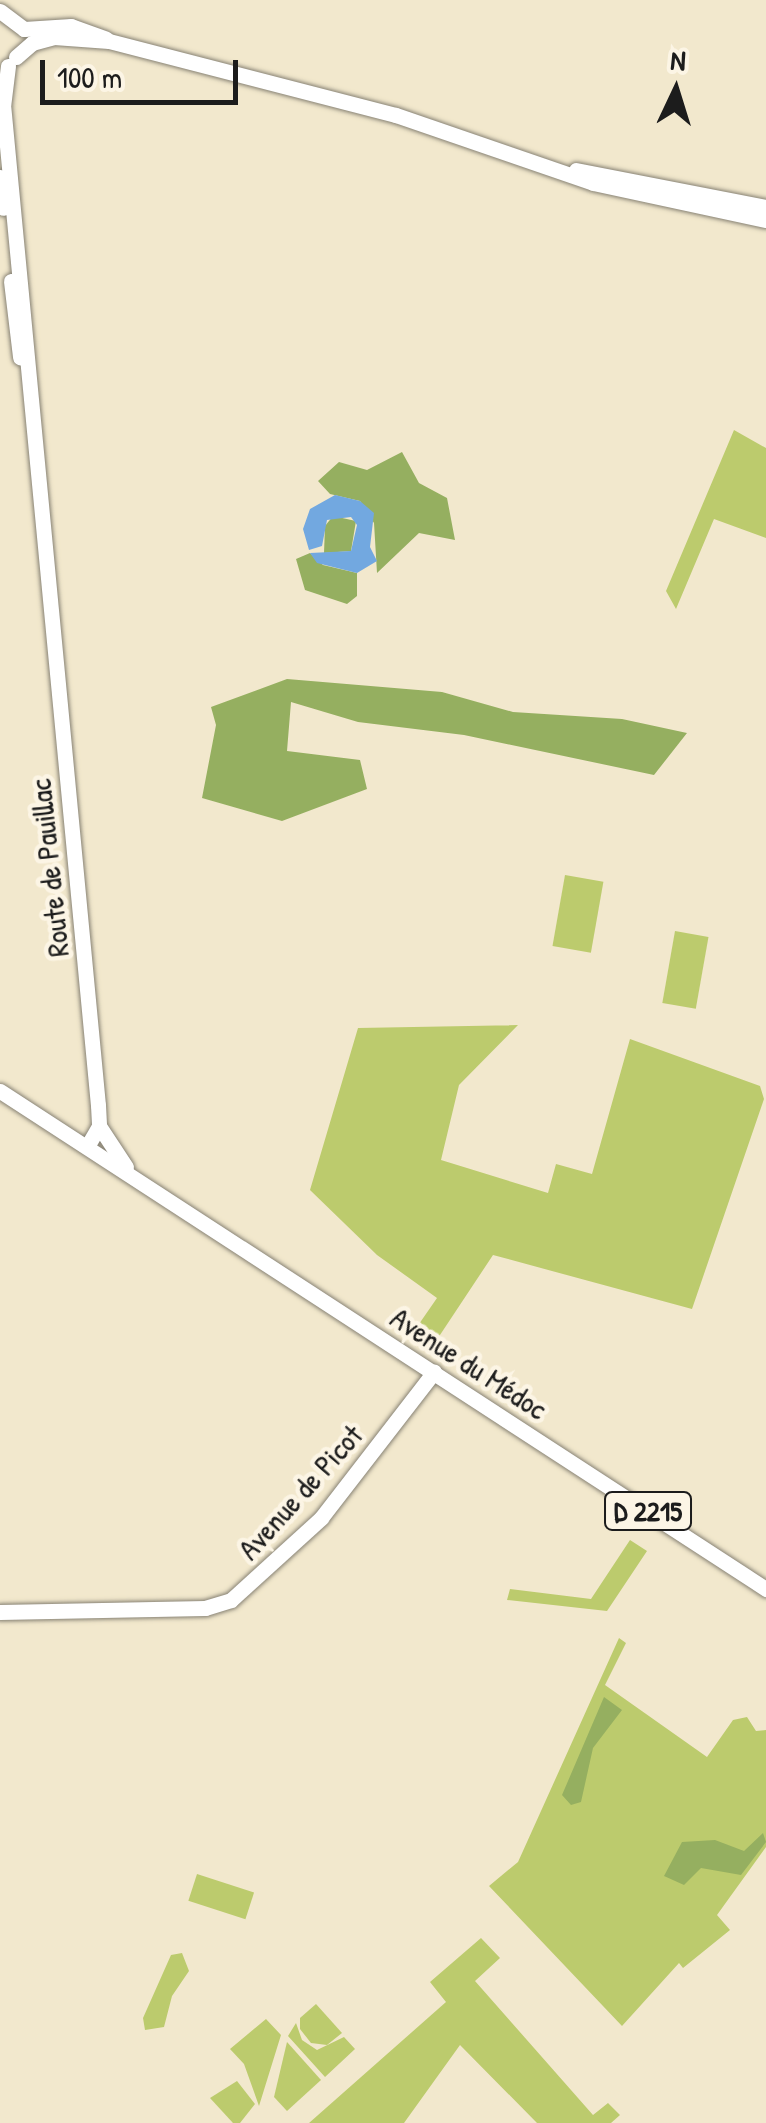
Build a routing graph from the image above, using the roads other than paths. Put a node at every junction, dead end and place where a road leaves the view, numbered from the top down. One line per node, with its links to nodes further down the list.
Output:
1 (3, 17): 2 (main road); 3 (main road, Route de Pauillac)
2 (109, 40): 3 (main road); 4 (main road)
3 (8, 65): 8 (main road, Route de Pauillac)
4 (558, 168): 6 (main road); 7 (main road)
5 (0, 177): 8 (main road, Route de Pauillac)
6 (766, 208)
7 (766, 220)
8 (49, 582): 10 (main road, Route de Pauillac)
9 (0, 1091): 11 (main road, Avenue du Médoc / D 2215)
10 (100, 1126): 11 (main road); 12 (main road, Avenue du Médoc)
11 (87, 1147): 12 (main road, Avenue du Médoc / D 2215)
12 (142, 1185): 13 (main road, Avenue du Médoc / D 2215)
13 (434, 1372): 14 (main road, Avenue du Médoc / D 2215); 15 (main road, Avenue de Picot)
14 (766, 1589)
15 (0, 1612)

